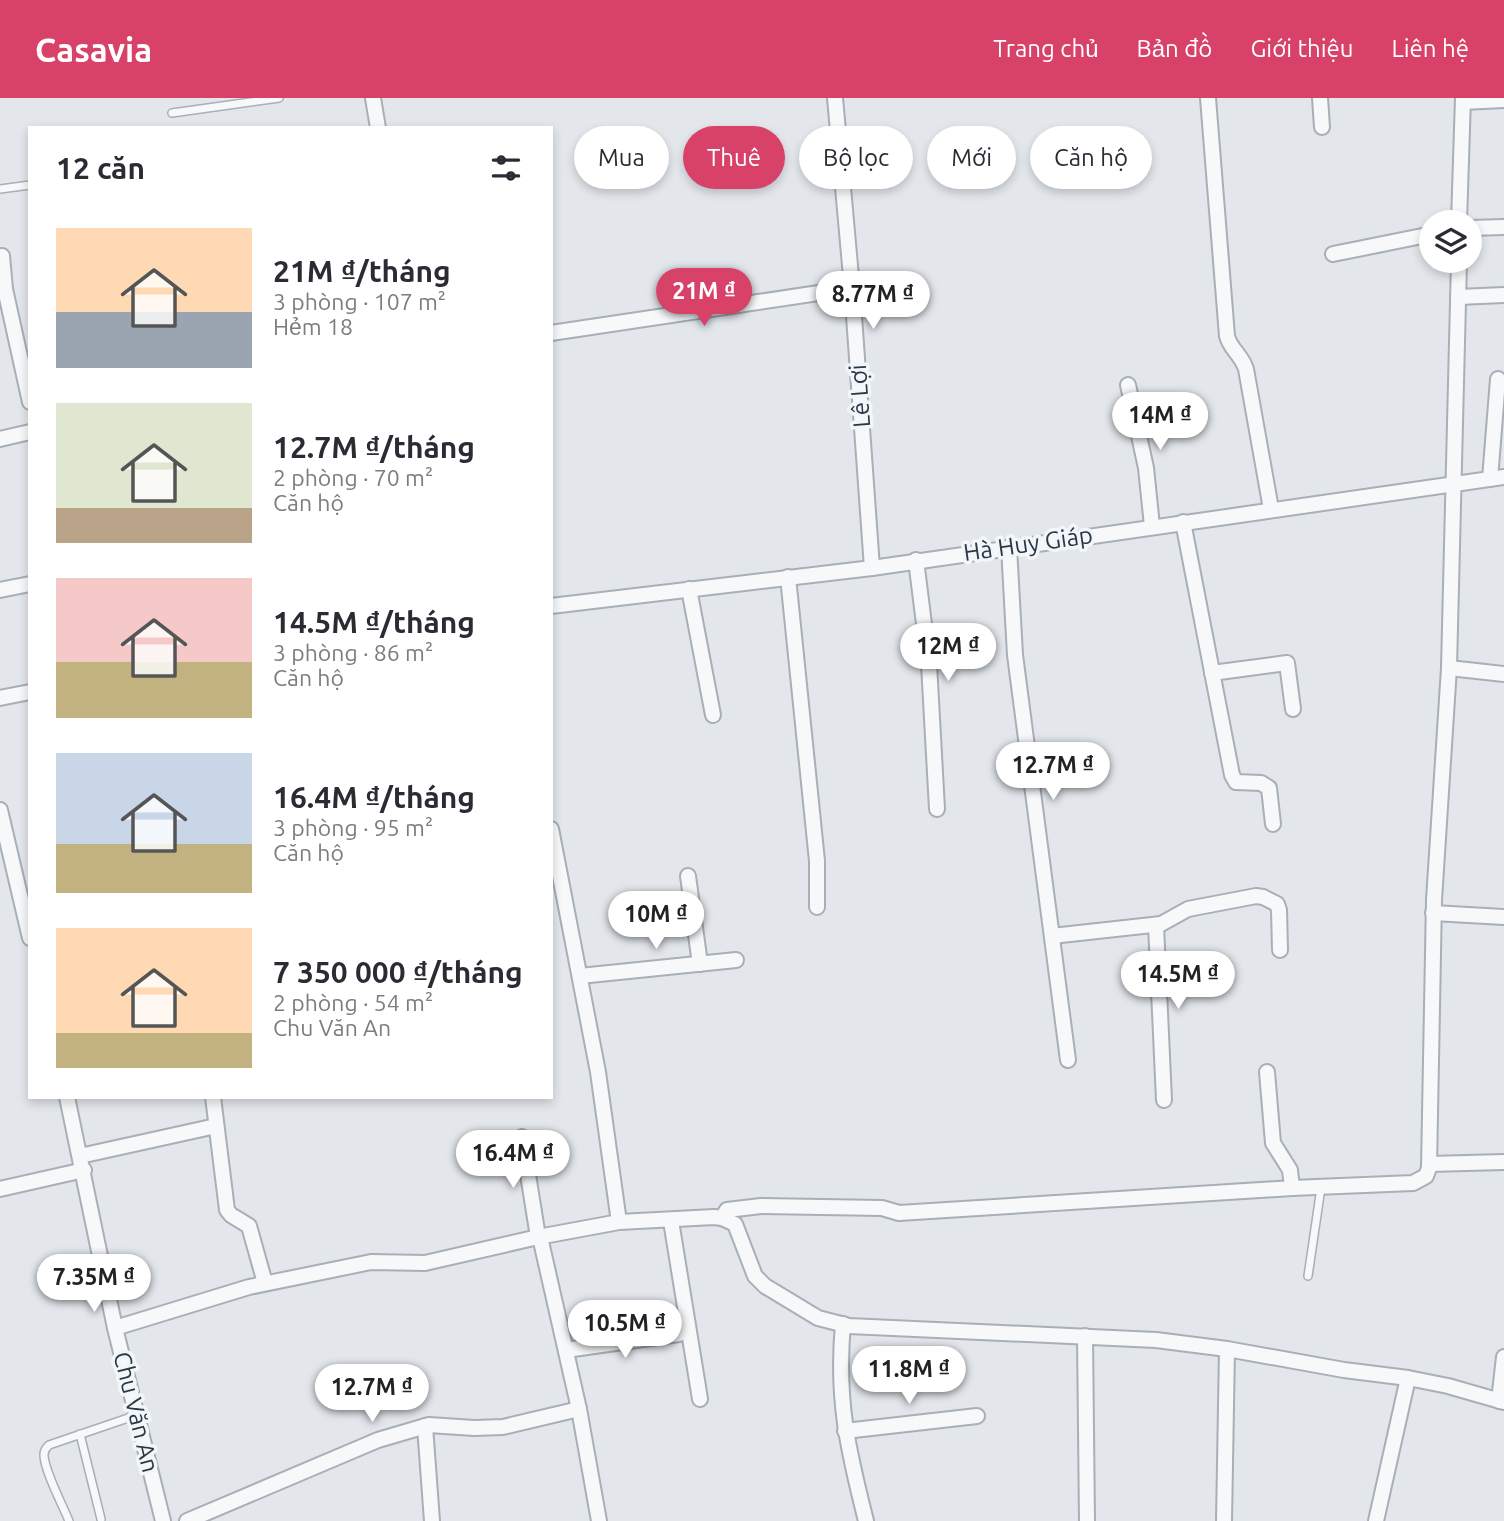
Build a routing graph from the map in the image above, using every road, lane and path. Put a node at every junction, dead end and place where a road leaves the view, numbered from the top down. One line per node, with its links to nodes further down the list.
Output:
1 (279, 98): 8 (lane)
2 (373, 98): 9 (street)
3 (835, 98): 20 (street, Lê Lợi)
4 (1208, 98): 31 (street)
5 (1320, 98): 10 (street)
6 (1463, 100): 7 (street); 13 (street)
7 (1504, 100)
8 (172, 113)
9 (378, 126)
10 (1322, 127)
11 (28, 185): 12 (lane)
12 (0, 189)
13 (1459, 210)
14 (1504, 227): 15 (street)
15 (1482, 228)
16 (1419, 237): 17 (street)
17 (1333, 254)
18 (2, 256): 26 (street)
19 (1459, 273): 22 (street)
20 (852, 288): 23 (street); 36 (street, Lê Lợi)
21 (1504, 295): 22 (street)
22 (1458, 297): 30 (street)
23 (553, 333)
24 (1498, 379): 29 (street)
25 (1128, 385): 33 (street)
26 (28, 393)
27 (28, 432): 28 (street)
28 (0, 439)
29 (1497, 478): 30 (street, Hà Huy Giáp)
30 (1454, 483): 31 (street, Hà Huy Giáp); 42 (street)
31 (1271, 509): 32 (street, Hà Huy Giáp)
32 (1183, 522): 33 (street, Hà Huy Giáp); 43 (street)
33 (1152, 526): 34 (street, Hà Huy Giáp)
34 (1009, 547): 35 (street, Hà Huy Giáp); 59 (street)
35 (916, 561): 36 (street, Hà Huy Giáp); 49 (street)
36 (872, 568): 37 (street, Hà Huy Giáp)
37 (788, 577): 39 (street, Hà Huy Giáp); 54 (street)
38 (28, 584): 40 (street)
39 (689, 589): 41 (street, Hà Huy Giáp); 48 (street)
40 (0, 590)
41 (553, 606)
42 (1449, 668): 44 (street); 55 (street)
43 (1212, 673): 47 (street); 51 (street)
44 (1504, 674)
45 (28, 692): 46 (street)
46 (0, 698)
47 (1293, 709)
48 (713, 715)
49 (937, 809)
50 (0, 810): 58 (street)
51 (1273, 824)
52 (553, 839): 63 (street)
53 (688, 876): 62 (street)
54 (817, 908)
55 (1433, 913): 56 (street); 73 (street)
56 (1504, 917)
57 (1156, 925): 59 (street); 60 (street); 68 (street)
58 (28, 929)
59 (1052, 936): 64 (street)
60 (1280, 950)
61 (736, 960): 62 (street)
62 (700, 964): 63 (street)
63 (580, 976): 79 (street)
64 (1068, 1060)
65 (1267, 1072): 74 (street)
66 (67, 1099): 71 (street, Chu Văn An)
67 (213, 1099): 69 (street)
68 (1164, 1100)
69 (216, 1126): 71 (street); 82 (street)
70 (522, 1137): 80 (street)
71 (82, 1163): 76 (street); 84 (street, Chu Văn An)
72 (1504, 1163): 73 (street)
73 (1429, 1164): 75 (street)
74 (1292, 1188): 75 (street); 77 (street)
75 (1321, 1188): 81 (lane)
76 (0, 1189)
77 (722, 1218): 78 (street); 83 (street)
78 (671, 1221): 79 (street); 85 (street)
79 (619, 1222): 80 (street)
80 (539, 1237): 82 (street); 88 (street)
81 (1308, 1276)
82 (265, 1283): 84 (street)
83 (843, 1324): 86 (street); 97 (street)
84 (115, 1328): 94 (street, Chu Văn An)
85 (683, 1330): 88 (street); 91 (street)
86 (1085, 1336): 87 (street); 106 (street)
87 (1227, 1349): 90 (street); 107 (street)
88 (566, 1350): 93 (street)
89 (1504, 1357): 92 (street)
90 (1408, 1378): 92 (street); 108 (street)
91 (700, 1399)
92 (1501, 1401)
93 (579, 1409): 96 (street); 104 (street)
94 (137, 1415): 98 (lane); 101 (street, Chu Văn An)
95 (977, 1416): 97 (street)
96 (425, 1426): 102 (street); 103 (street)
97 (845, 1431): 105 (street)
98 (80, 1434): 99 (lane); 100 (lane)
99 (101, 1519)
100 (69, 1521)
101 (163, 1521)
102 (187, 1521)
103 (432, 1521)
104 (599, 1521)
105 (866, 1521)
106 (1087, 1521)
107 (1224, 1521)
108 (1377, 1521)

